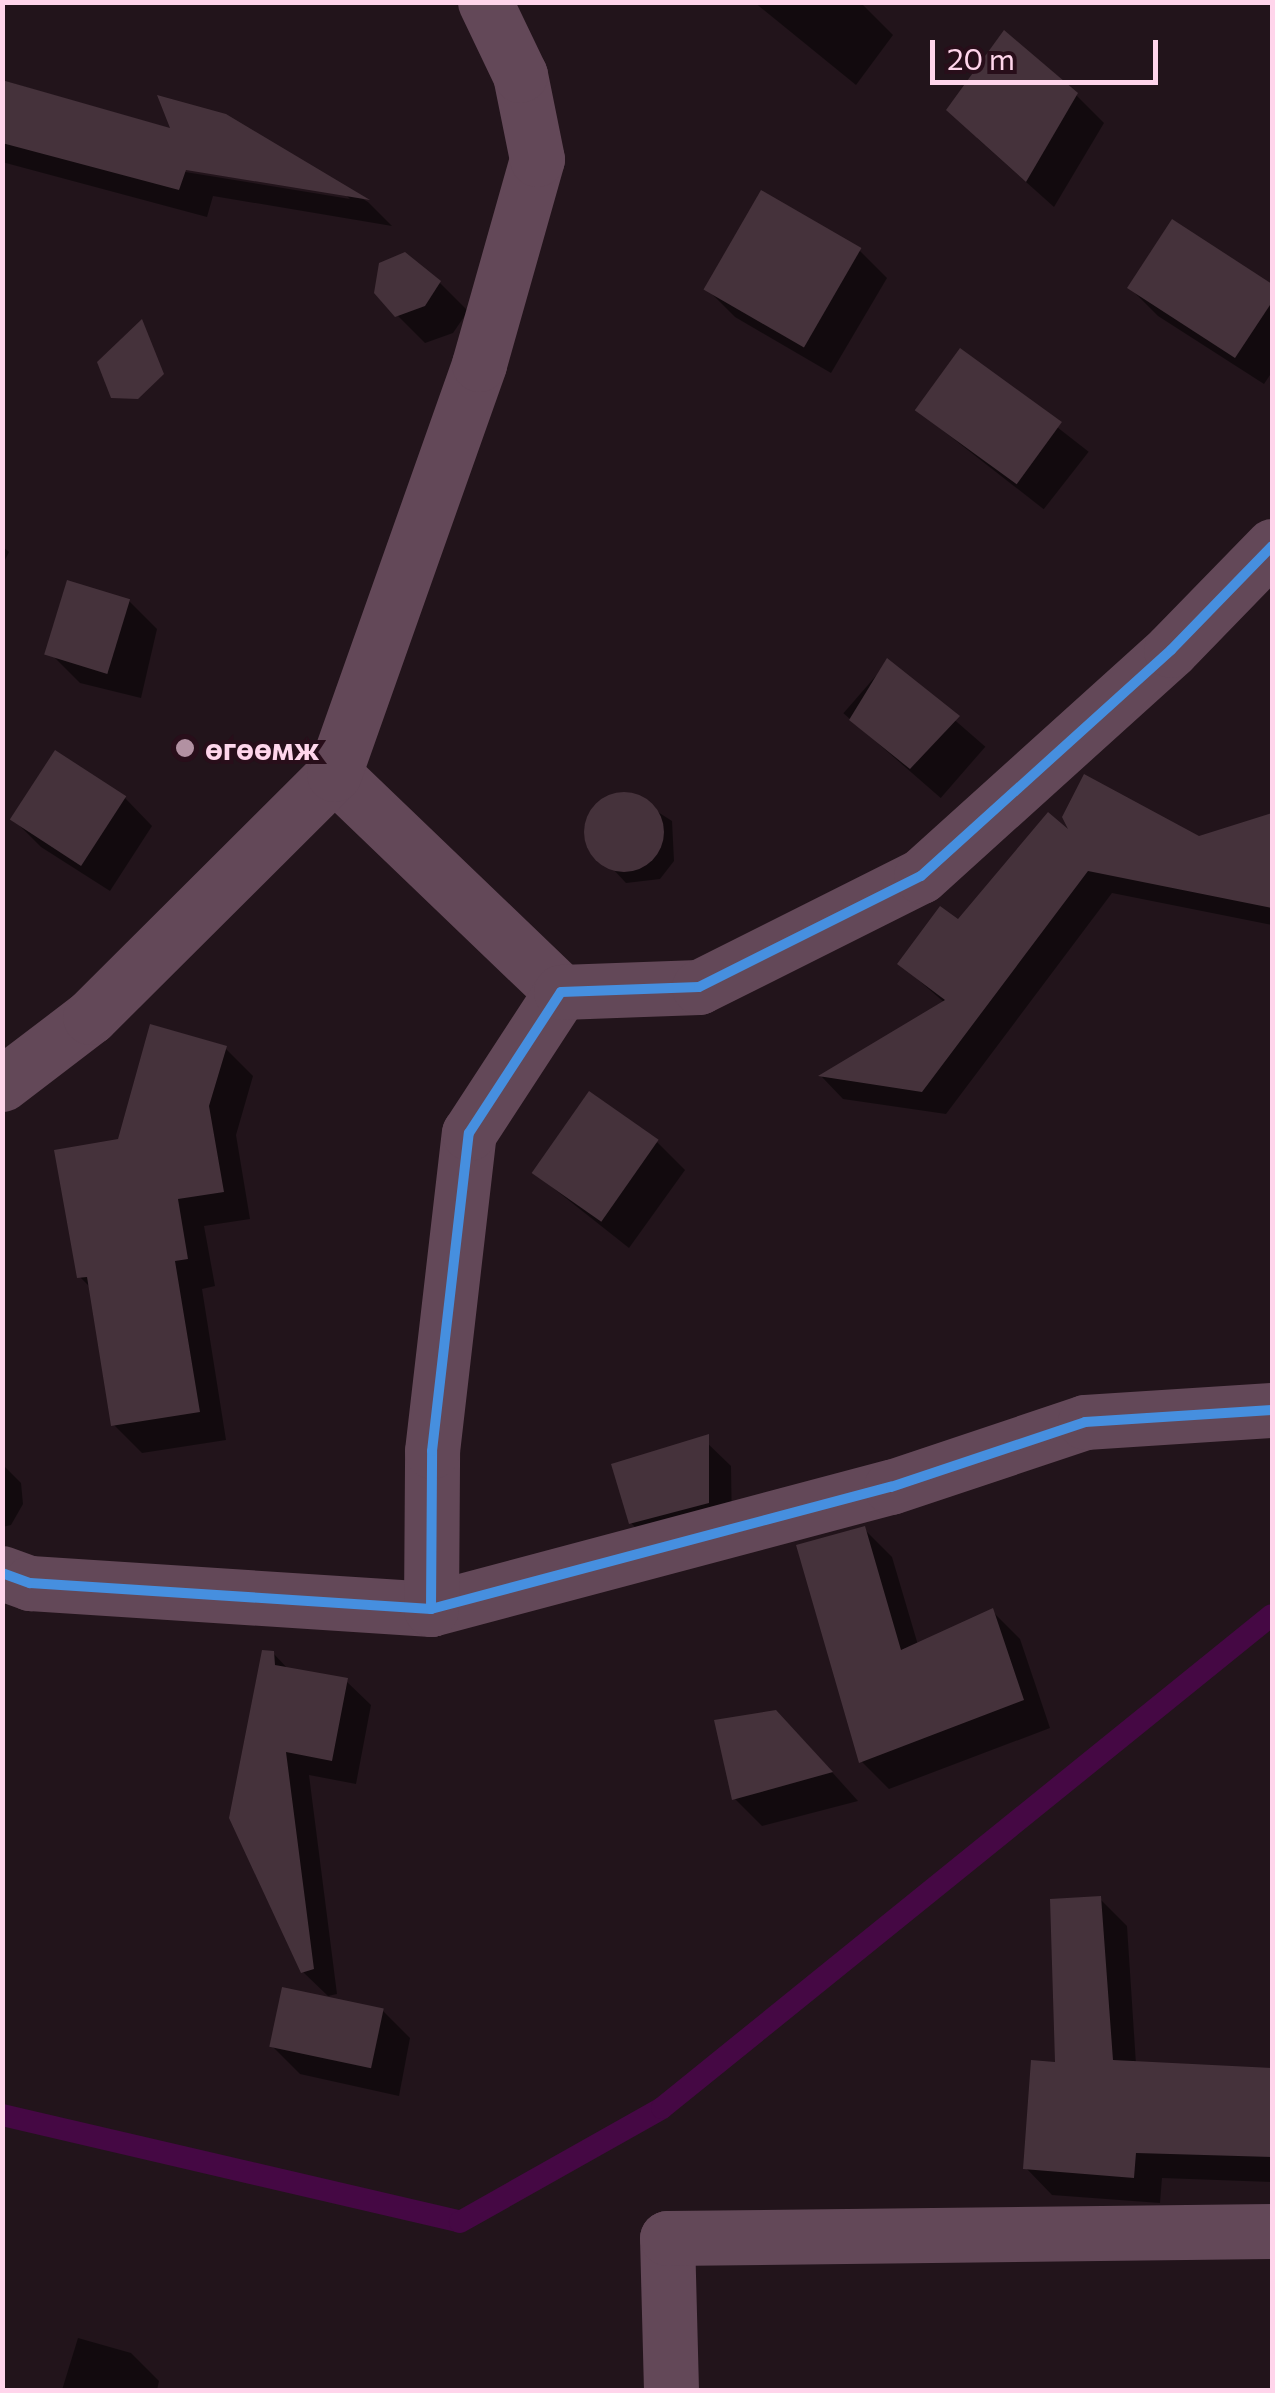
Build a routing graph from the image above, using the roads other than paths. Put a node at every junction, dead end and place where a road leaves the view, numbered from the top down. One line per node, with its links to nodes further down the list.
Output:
1 (484, 2): 3 (street)
2 (1272, 546): 4 (street)
3 (334, 774): 4 (street); 5 (street)
4 (561, 992): 8 (street)
5 (2, 1084)
6 (1272, 1410): 8 (street)
7 (2, 1573): 8 (street)
8 (431, 1608)
9 (1272, 2231): 10 (street)
10 (671, 2390)

